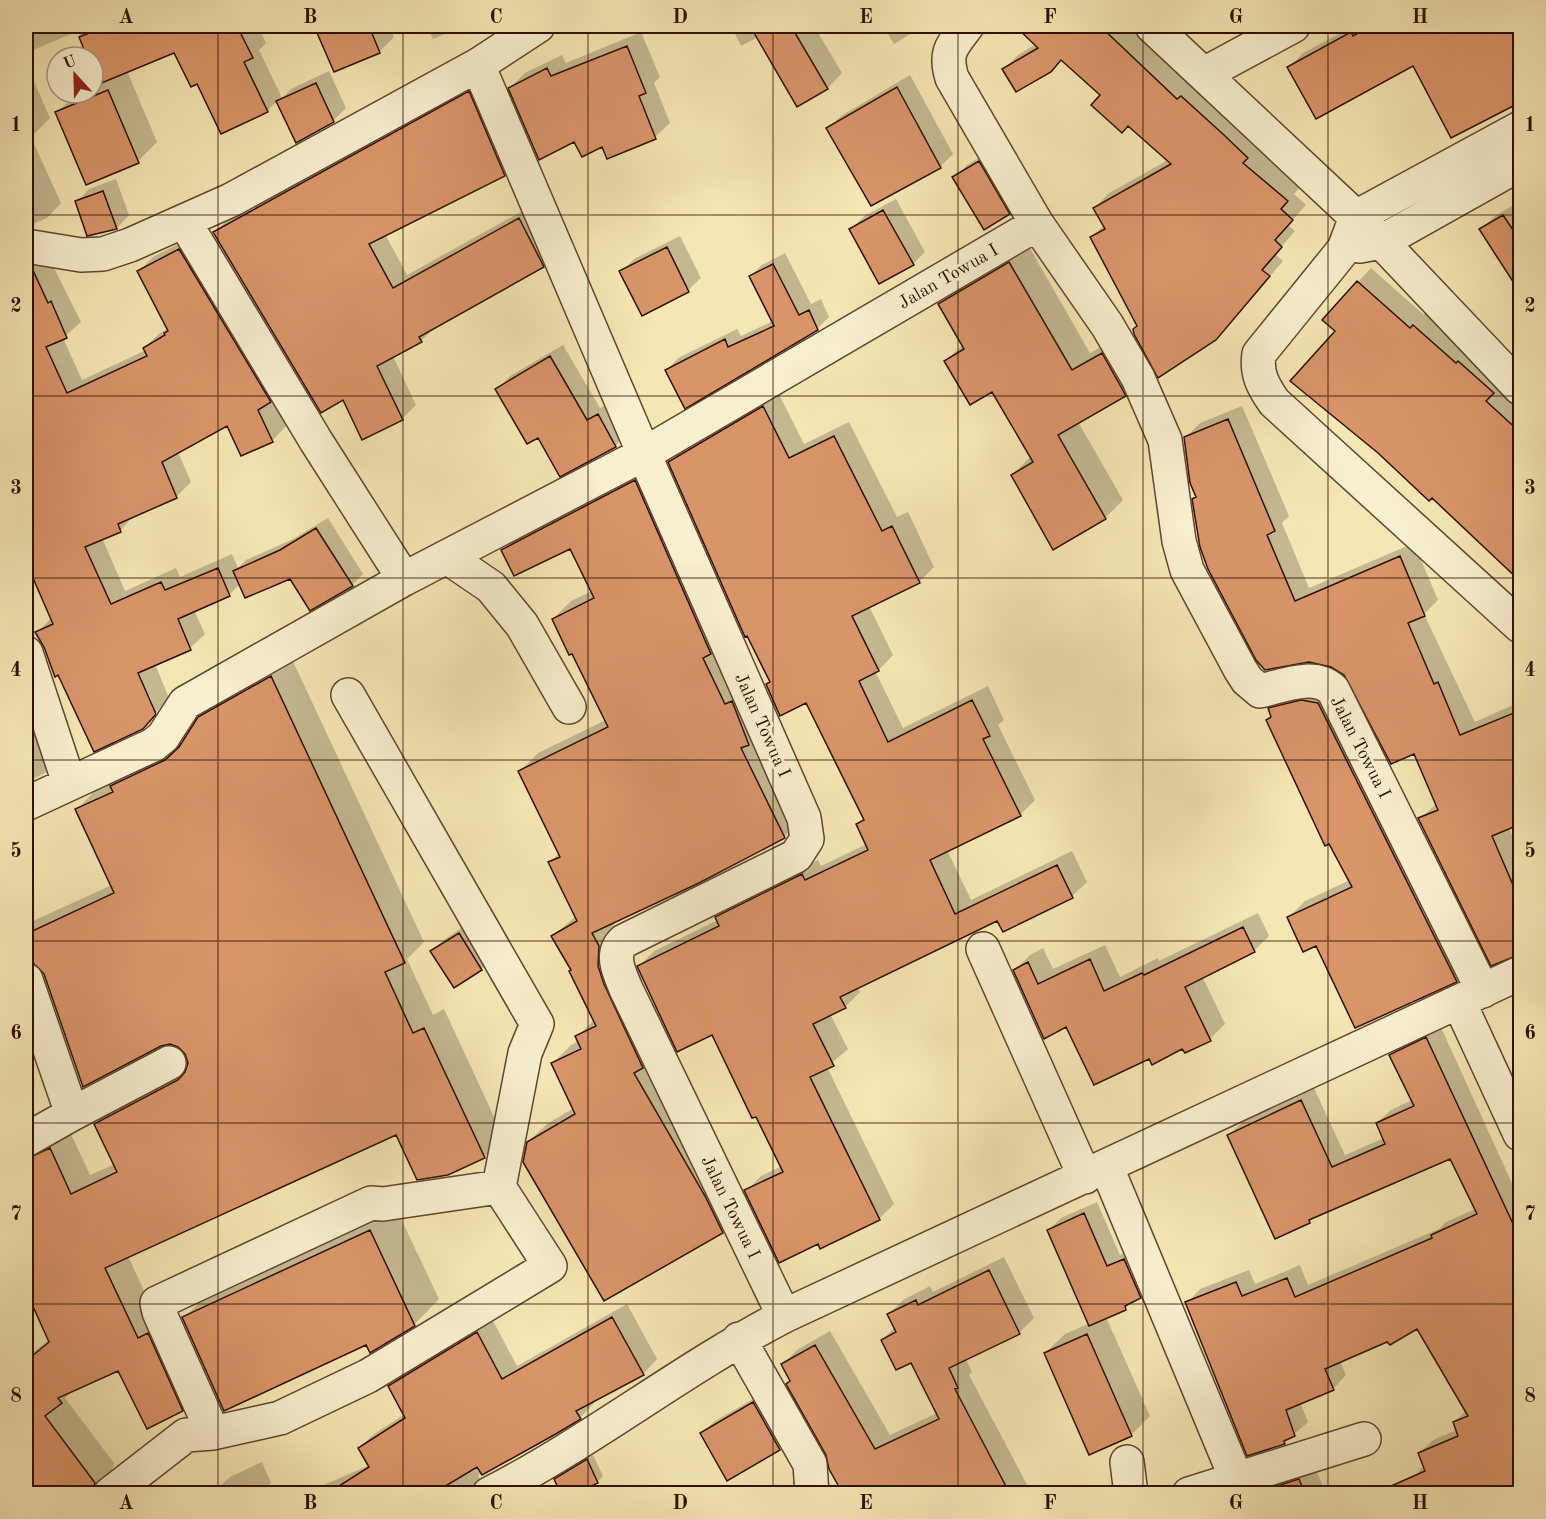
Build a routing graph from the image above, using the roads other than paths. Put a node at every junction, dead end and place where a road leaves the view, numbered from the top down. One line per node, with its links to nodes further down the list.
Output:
1 (538, 26): 5 (street)
2 (967, 26): 11 (street, Jalan Towua I)
3 (1152, 26): 6 (street)
4 (1293, 26): 6 (street)
5 (478, 65): 10 (street); 16 (street)
6 (1204, 74): 9 (street)
7 (1521, 128): 9 (street)
8 (1521, 164): 12 (street)
9 (1356, 217): 12 (street); 14 (street)
10 (184, 221): 13 (street); 18 (street)
11 (1037, 224): 16 (street, Jalan Towua I); 28 (street, Jalan Towua I)
12 (1381, 242): 14 (street); 15 (street)
13 (26, 246)
14 (1344, 249): 19 (street)
15 (1521, 388)
16 (644, 454): 17 (street); 35 (street, Jalan Towua I)
17 (447, 557): 18 (street); 22 (street)
18 (404, 579): 23 (street)
19 (1521, 626)
20 (26, 653): 23 (street)
21 (348, 695): 34 (street)
22 (569, 707)
23 (69, 783): 24 (street)
24 (26, 804)
25 (983, 949): 33 (street)
26 (1521, 973): 28 (street)
27 (26, 980): 30 (street)
28 (1471, 996): 31 (street); 33 (street)
29 (169, 1063): 30 (street)
30 (72, 1114): 32 (street)
31 (1521, 1134)
32 (26, 1140)
33 (1096, 1172): 35 (street); 40 (street)
34 (499, 1187): 37 (street); 37 (street)
35 (784, 1316): 36 (street)
36 (739, 1339): 42 (street); 43 (street)
37 (213, 1433): 41 (street)
38 (1364, 1439): 40 (street)
39 (1127, 1462): 44 (street)
40 (1236, 1478): 45 (street)
41 (110, 1494)
42 (489, 1494)
43 (812, 1494)
44 (1131, 1494)
45 (1189, 1494)

